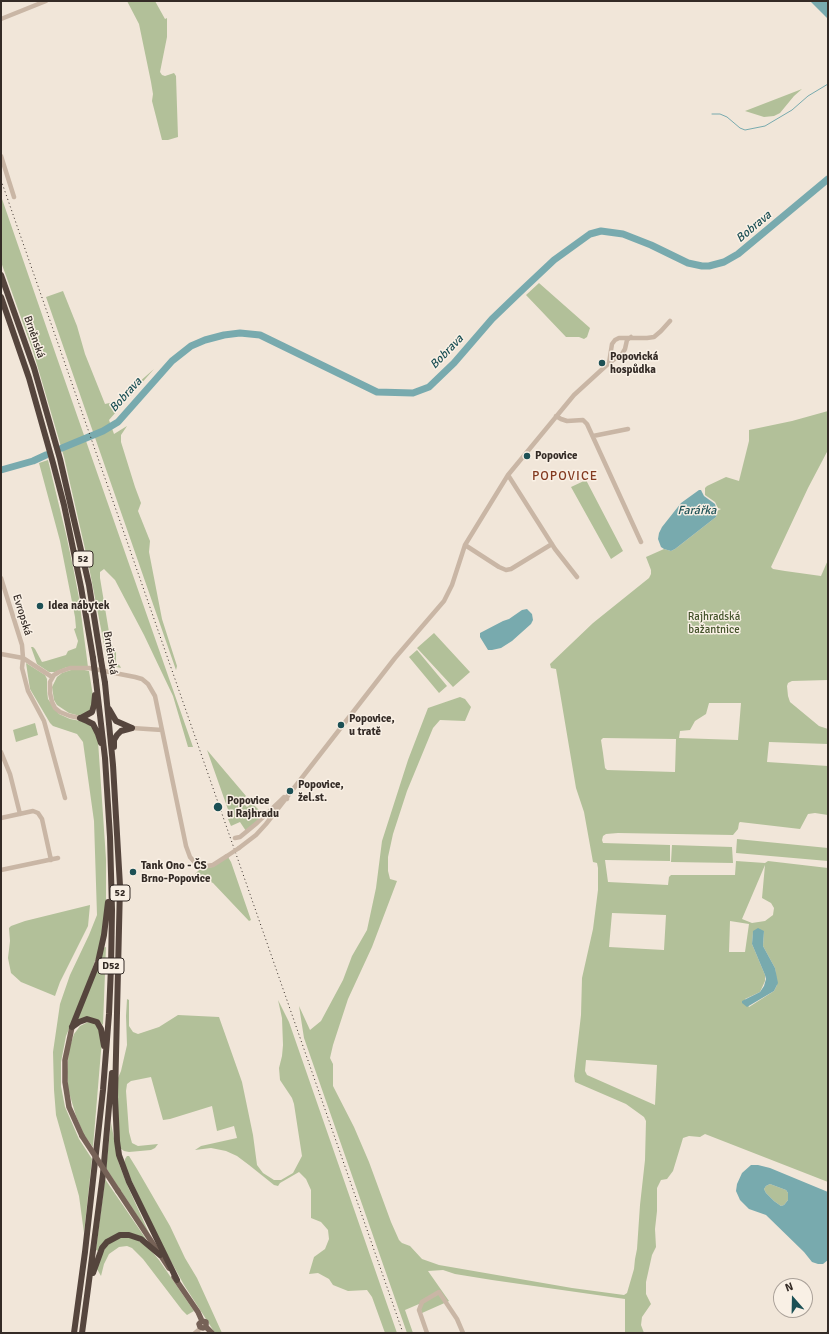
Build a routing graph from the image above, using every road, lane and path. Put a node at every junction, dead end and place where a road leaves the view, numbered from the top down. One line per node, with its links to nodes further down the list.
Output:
1 (46, 1): 2 (street)
2 (1, 19)
3 (1, 156): 4 (street)
4 (14, 197)
5 (1, 276): 25 (highway, Brněnská / 52, bridge)
6 (1, 297): 24 (highway, Brněnská / 52, bridge)
7 (670, 321): 9 (street)
8 (622, 337): 9 (street); 10 (street); 11 (street)
9 (631, 337): 10 (street)
10 (626, 343): 11 (street)
11 (609, 363): 12 (street)
12 (556, 416): 14 (street); 15 (street)
13 (628, 429): 14 (street)
14 (593, 436): 16 (street)
15 (508, 475): 17 (street); 18 (street)
16 (641, 542)
17 (552, 544): 18 (street); 19 (street)
18 (466, 545): 33 (street)
19 (577, 577)
20 (1, 578): 22 (street, Evropská)
21 (1, 654): 22 (street)
22 (23, 658): 23 (street); 32 (street)
23 (52, 677): 26 (street); 28 (street)
24 (96, 681): 26 (highway); 30 (highway, Brněnská / 52)
25 (107, 704): 27 (highway); 31 (highway, Brněnská / 52)
26 (80, 718): 30 (highway)
27 (132, 728): 28 (street); 31 (highway)
28 (162, 730): 33 (street, bridge)
29 (1, 752): 34 (street)
30 (105, 758): 40 (highway, Brněnská / 52)
31 (113, 765): 41 (highway, Brněnská / 52)
32 (65, 798)
33 (287, 799): 36 (street)
34 (20, 814): 35 (street); 38 (street)
35 (1, 818)
36 (235, 838)
37 (58, 858): 38 (street)
38 (51, 860): 39 (street)
39 (1, 870)
40 (111, 875): 42 (highway); 43 (highway, D52)
41 (116, 1022): 45 (highway); 46 (highway)
42 (72, 1027): 43 (highway); 44 (main road, bridge)
43 (106, 1058): 48 (highway, D52)
44 (160, 1255): 45 (main road); 46 (highway)
45 (177, 1280): 47 (main road)
46 (88, 1296): 49 (highway)
47 (203, 1327): 50 (street); 51 (main road)
48 (74, 1333)
49 (82, 1333)
50 (195, 1333)
51 (212, 1333)
52 (427, 1333): 53 (street)
53 (463, 1333)

